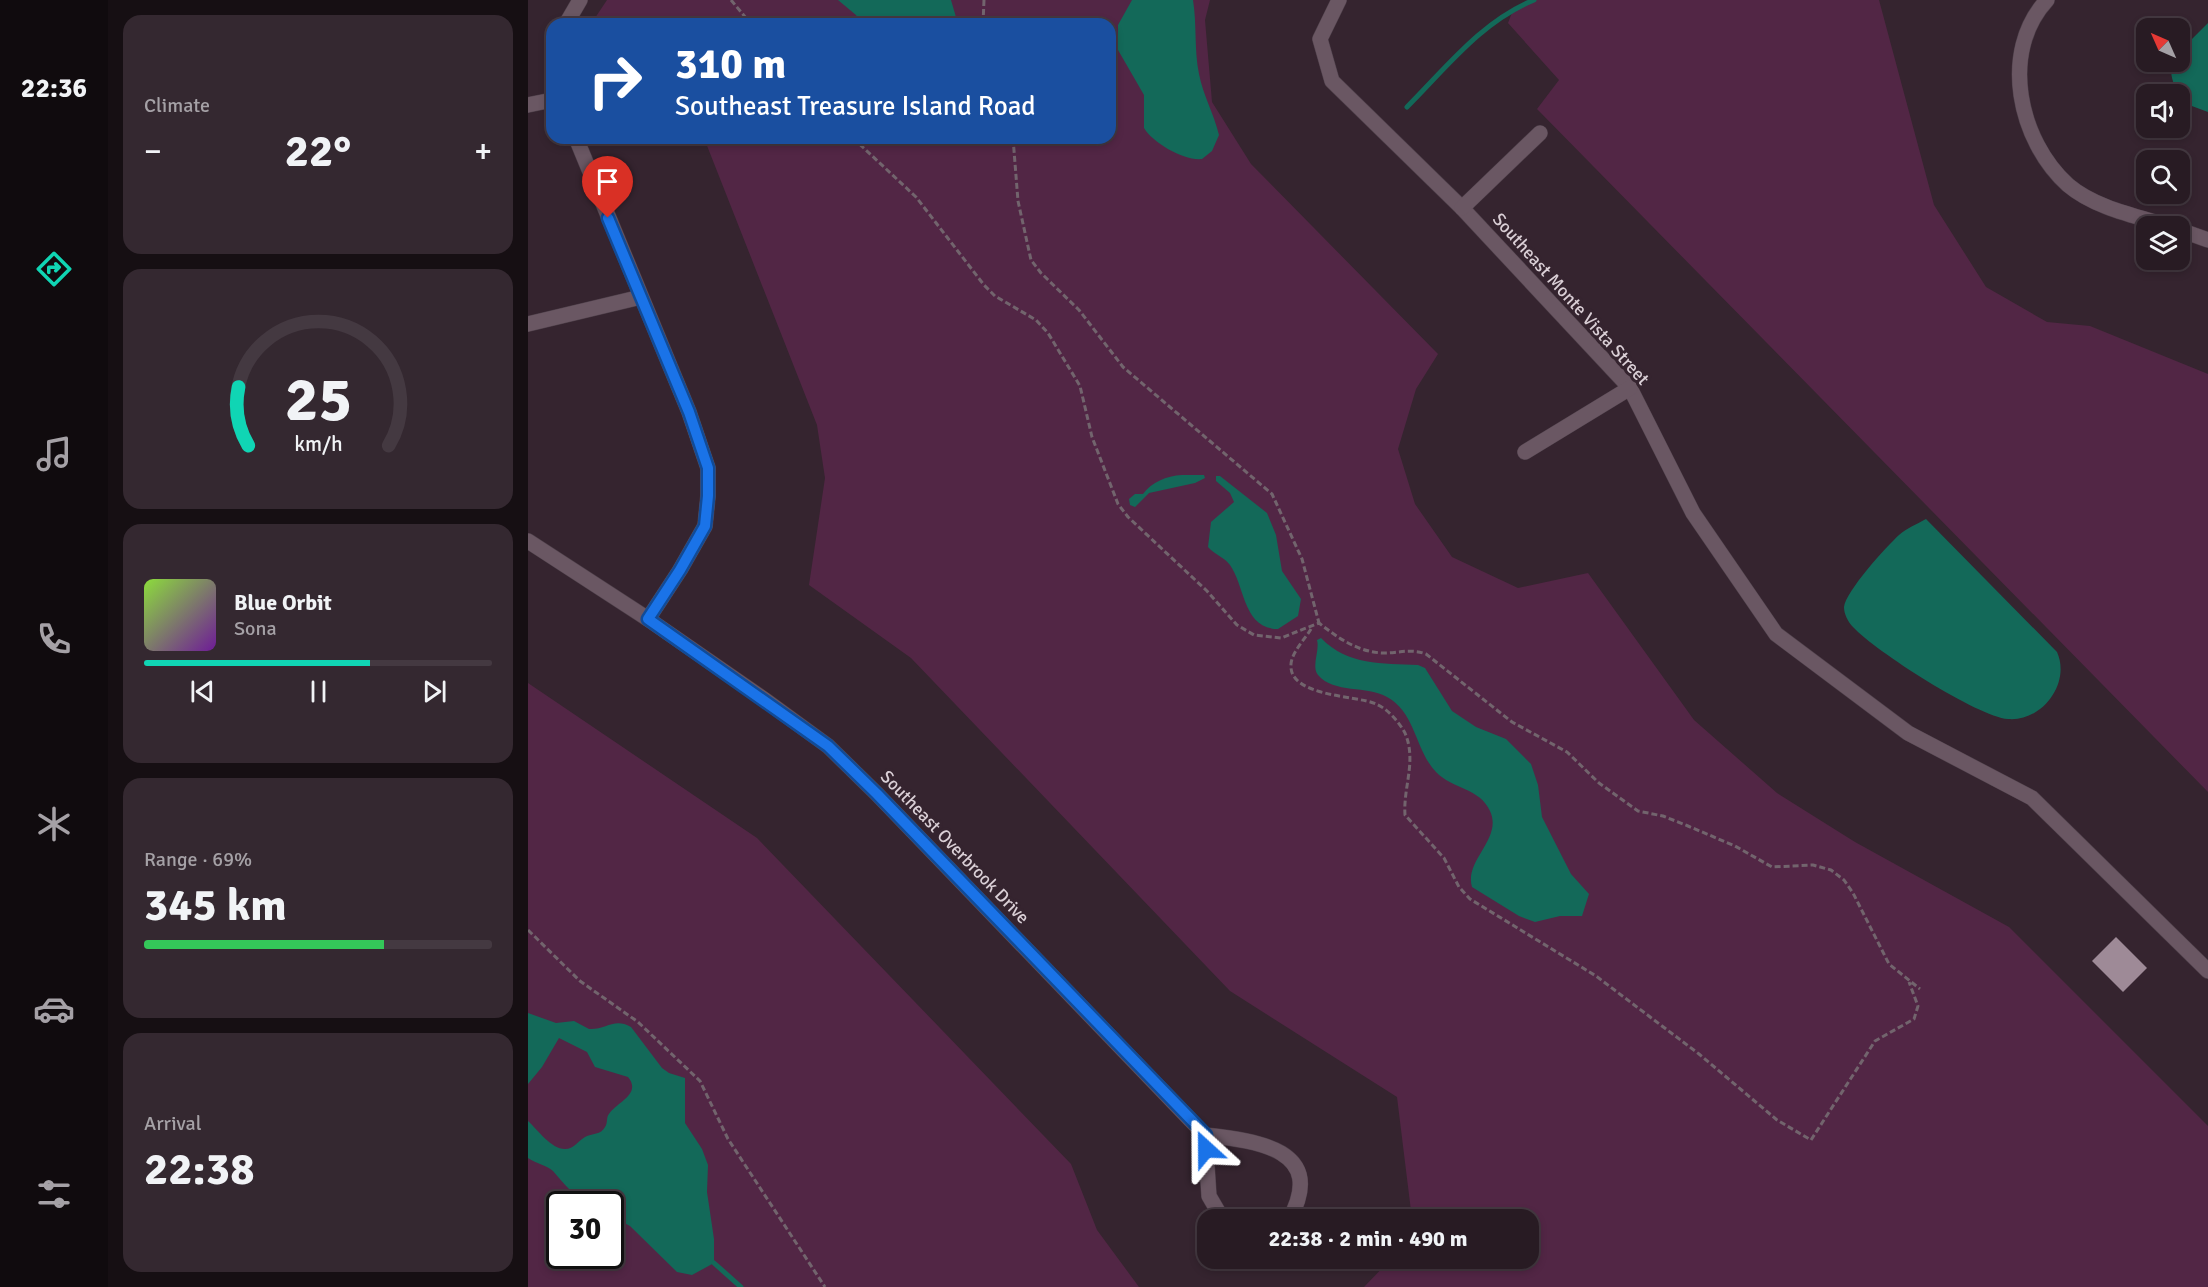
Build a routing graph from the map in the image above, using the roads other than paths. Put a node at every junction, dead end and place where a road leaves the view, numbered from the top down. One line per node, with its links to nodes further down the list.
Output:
1 (580, 0): 4 (street)
2 (2047, 0): 10 (street)
3 (1337, 2): 9 (street, Southeast Monte Vista Street)
4 (570, 18)
5 (546, 101): 6 (street)
6 (528, 105)
7 (1540, 133): 9 (street)
8 (578, 144): 13 (street)
9 (1462, 208): 15 (street, Southeast Monte Vista Street)
10 (2139, 216)
11 (2190, 234): 12 (street)
12 (2208, 240)
13 (641, 297): 14 (street); 18 (street)
14 (528, 324)
15 (1630, 388): 16 (street); 19 (street, Southeast Monte Vista Street)
16 (1526, 452)
17 (528, 542): 18 (street, Southeast Overbrook Drive)
18 (648, 619): 20 (street, Southeast Overbrook Drive)
19 (2208, 971)
20 (1206, 1135): 21 (street); 22 (street)
21 (1217, 1209)
22 (1294, 1209)

